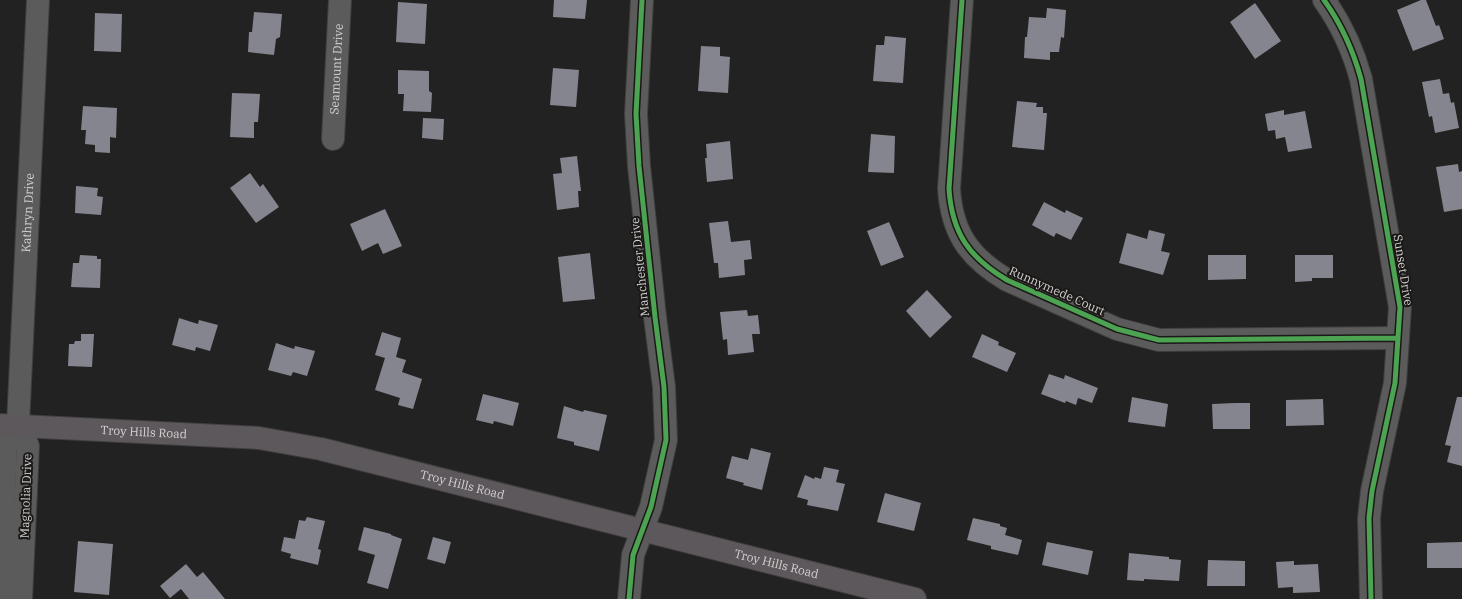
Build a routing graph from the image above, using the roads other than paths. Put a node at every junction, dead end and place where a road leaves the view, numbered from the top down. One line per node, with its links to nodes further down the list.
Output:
1 (38, 0): 8 (street, Kathryn Drive)
2 (340, 0): 6 (street, Seamount Drive)
3 (642, 0): 9 (street, Manchester Drive)
4 (962, 0): 7 (street, Runnymede Court)
5 (1324, 0): 7 (street, Sunset Drive)
6 (333, 139)
7 (1398, 338): 15 (street, Sunset Drive)
8 (9, 425): 9 (main road, Troy Hills Road); 11 (street, Magnolia Drive); 12 (street, Magnolia Drive)
9 (643, 529): 10 (main road, Troy Hills Road); 13 (street, Manchester Drive)
10 (879, 594): 14 (main road, Troy Hills Road)
11 (0, 596)
12 (21, 599)
13 (629, 599)
14 (915, 599)
15 (1371, 599)

